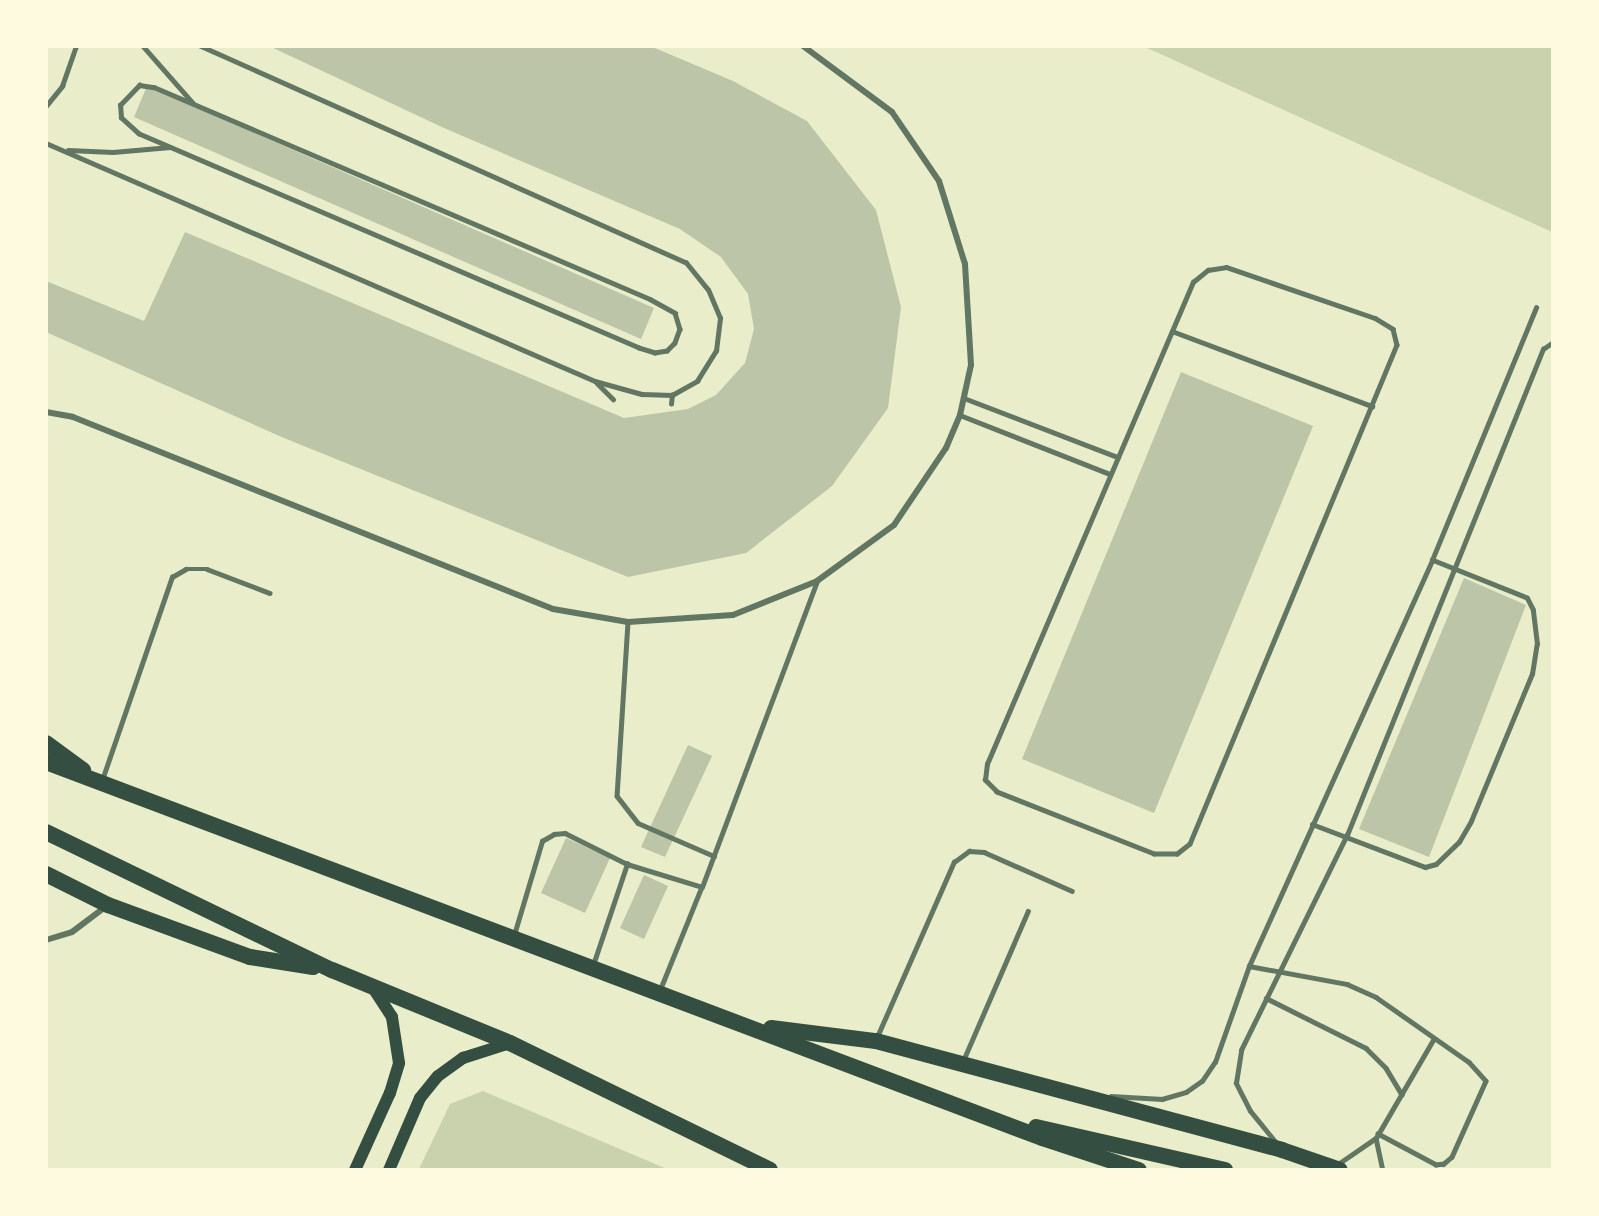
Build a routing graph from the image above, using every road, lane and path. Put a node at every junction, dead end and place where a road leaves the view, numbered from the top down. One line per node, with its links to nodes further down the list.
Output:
1 (76, 46): 6 (lane)
2 (143, 46): 5 (lane)
3 (200, 46): 14 (lane)
4 (802, 46): 15 (street)
5 (195, 105): 8 (lane); 8 (lane)
6 (46, 106)
7 (46, 143): 9 (lane)
8 (171, 147): 9 (lane)
9 (65, 150): 13 (lane)
10 (1536, 308): 23 (lane)
11 (1172, 331): 18 (lane); 18 (lane); 21 (lane)
12 (1552, 343): 24 (lane)
13 (595, 381): 14 (lane); 16 (lane)
14 (672, 395): 17 (lane)
15 (964, 398): 20 (street); 21 (lane)
16 (613, 399)
17 (670, 404)
18 (1372, 406): 22 (lane)
19 (46, 412): 27 (street)
20 (960, 415): 22 (lane); 25 (street)
21 (1118, 457): 22 (lane)
22 (1110, 474)
23 (1432, 560): 24 (lane); 31 (lane)
24 (1455, 567): 33 (lane); 33 (lane)
25 (817, 581): 27 (street); 34 (lane)
26 (270, 593): 30 (lane)
27 (628, 621): 34 (lane)
28 (46, 743): 30 (highway)
29 (46, 762): 30 (highway)
30 (101, 782): 41 (highway)
31 (1312, 824): 33 (lane); 43 (lane)
32 (46, 832): 45 (highway)
33 (1347, 835): 46 (lane)
34 (714, 856): 37 (lane)
35 (627, 864): 37 (lane); 41 (lane); 44 (lane)
36 (46, 874): 39 (highway)
37 (702, 888): 48 (lane)
38 (1072, 891): 52 (lane)
39 (108, 905): 42 (street); 45 (highway)
40 (1028, 911): 54 (lane)
41 (513, 937): 44 (highway)
42 (46, 940)
43 (1249, 966): 46 (lane); 55 (lane)
44 (592, 968): 48 (highway)
45 (332, 970): 47 (highway)
46 (1278, 974): 49 (lane); 51 (lane)
47 (370, 985): 53 (highway); 61 (main road)
48 (660, 991): 50 (highway)
49 (1266, 998): 56 (lane); 59 (lane)
50 (740, 1023): 52 (highway); 57 (highway)
51 (1433, 1040): 56 (lane); 58 (lane)
52 (876, 1041): 54 (highway)
53 (510, 1043): 62 (main road); 63 (highway)
54 (962, 1064): 55 (highway)
55 (1060, 1091): 59 (highway)
56 (1402, 1095): 58 (lane)
57 (1008, 1124): 64 (highway); 65 (highway)
58 (1377, 1136): 60 (lane); 66 (lane)
59 (1282, 1150): 60 (highway)
60 (1336, 1168)
61 (355, 1170)
62 (389, 1170)
63 (770, 1170)
64 (1139, 1170)
65 (1225, 1170)
66 (1383, 1170)

